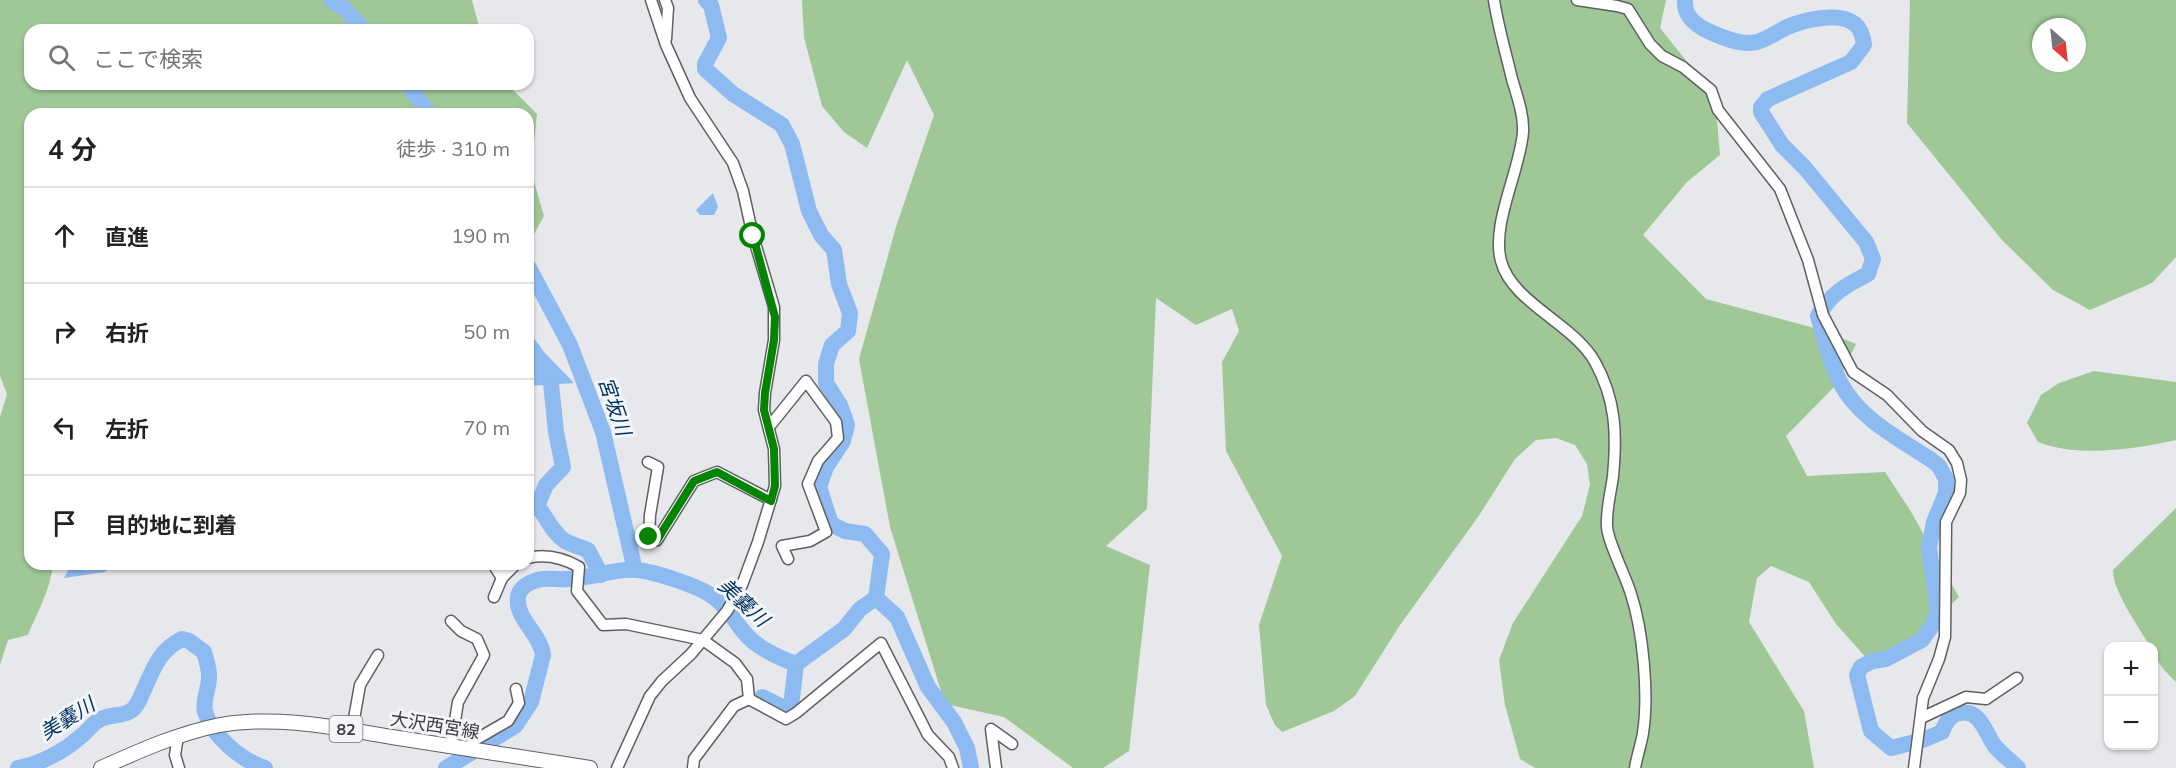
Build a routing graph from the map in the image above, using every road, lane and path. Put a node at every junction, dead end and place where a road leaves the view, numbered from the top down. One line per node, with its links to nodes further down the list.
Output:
1 (651, 0): 5 (street)
2 (665, 0): 5 (street)
3 (1494, 0): 35 (street)
4 (1576, 0): 21 (street)
5 (666, 45): 6 (street)
6 (769, 427): 8 (street); 10 (street)
7 (648, 462): 8 (street)
8 (771, 501): 16 (street)
9 (534, 556): 16 (street)
10 (788, 559)
11 (497, 570): 13 (street)
12 (510, 570): 13 (street)
13 (502, 578): 14 (street)
14 (494, 597)
15 (451, 621): 25 (street)
16 (703, 640): 20 (street); 31 (street)
17 (378, 655): 22 (street)
18 (2017, 678): 21 (street)
19 (516, 689): 26 (street)
20 (749, 699): 32 (street); 33 (street)
21 (1921, 718): 36 (street)
22 (351, 730): 23 (main road, 大沢西宮線 / 82); 25 (main road, 大沢西宮線 / 82)
23 (177, 736): 28 (main road, 大沢西宮線 / 82); 29 (street)
24 (1011, 744): 34 (street)
25 (451, 746): 26 (main road, 大沢西宮線 / 82)
26 (469, 748): 27 (main road, 大沢西宮線 / 82)
27 (511, 762): 30 (main road, 大沢西宮線 / 82)
28 (101, 768)
29 (179, 768)
30 (590, 768)
31 (617, 768)
32 (693, 768)
33 (954, 768)
34 (996, 768)
35 (1635, 768)
36 (1914, 768)

